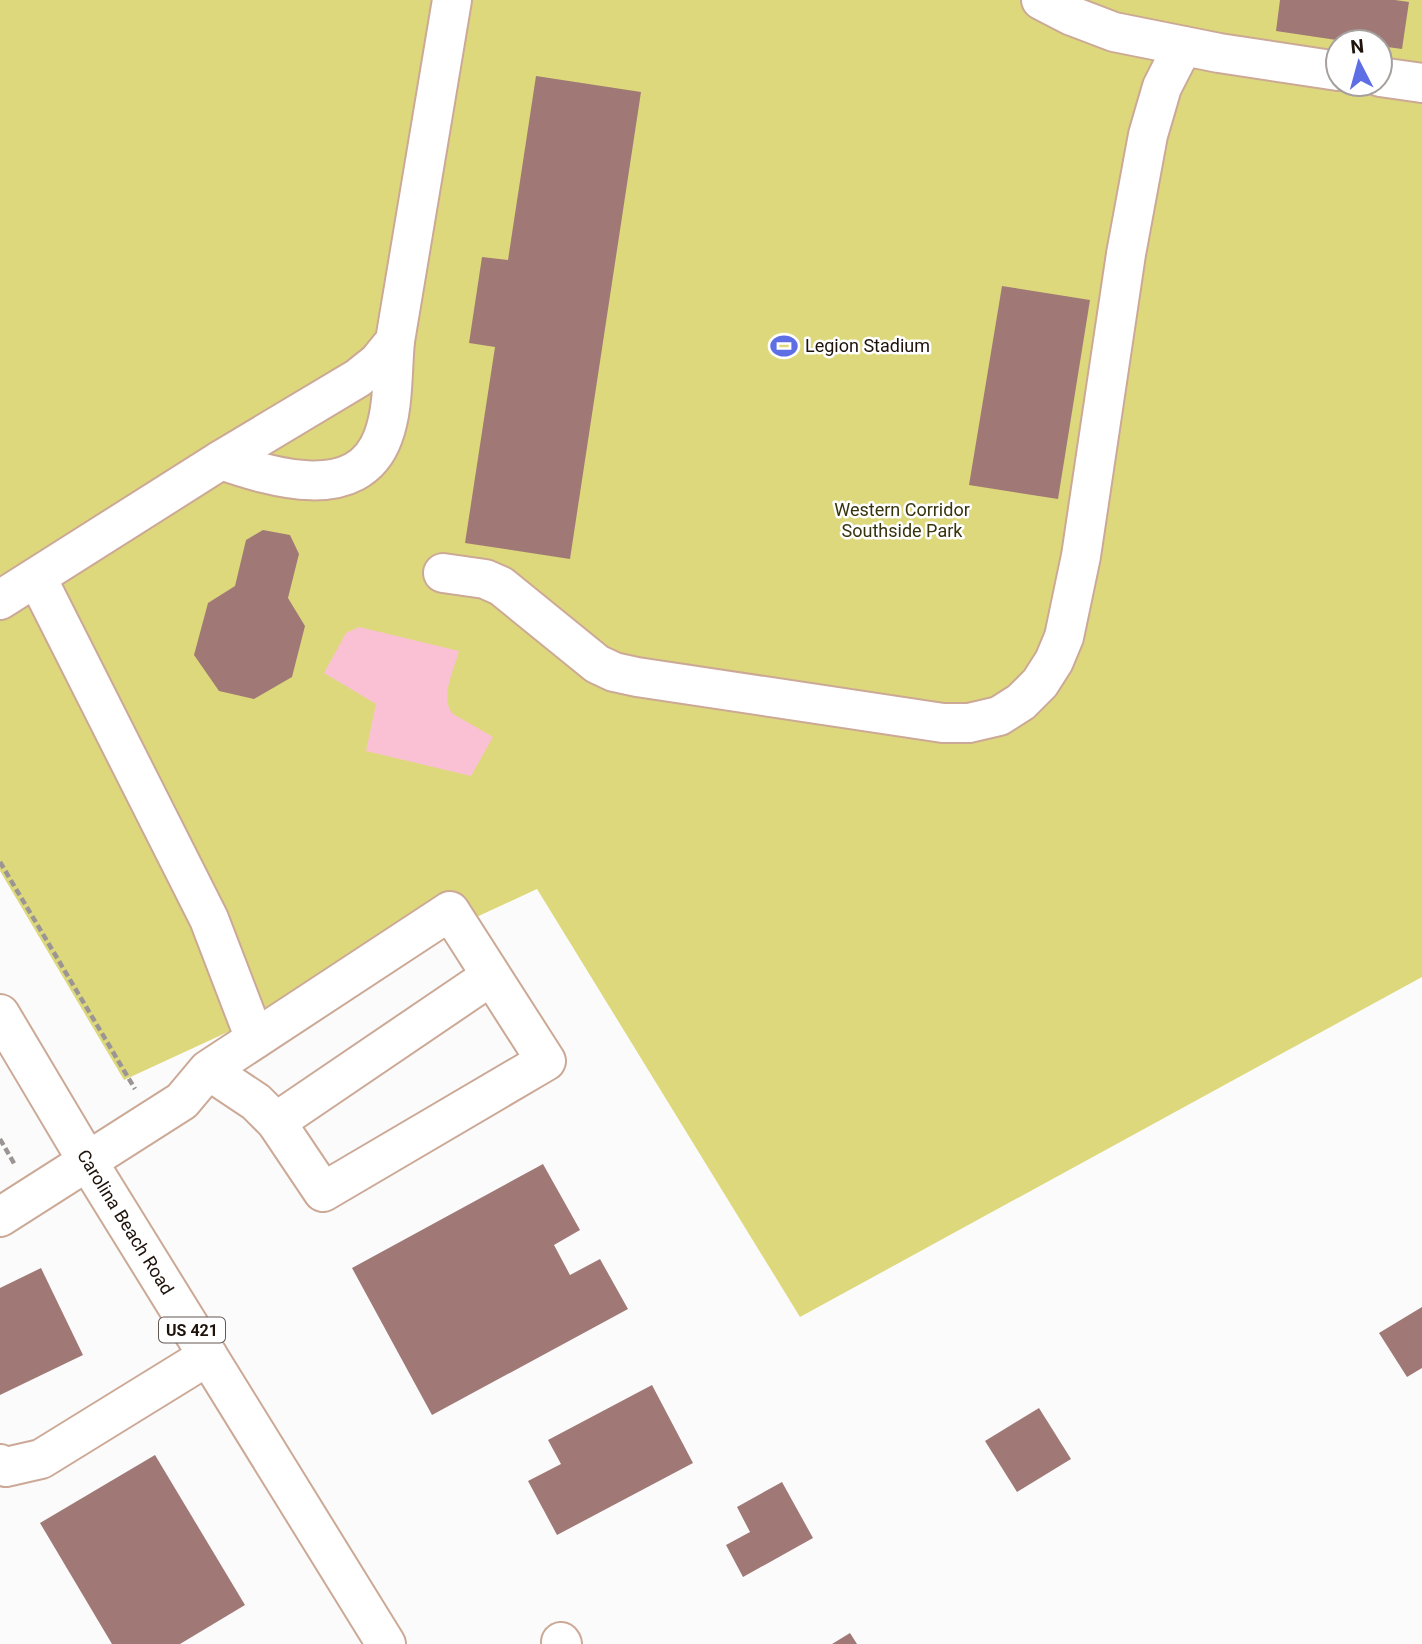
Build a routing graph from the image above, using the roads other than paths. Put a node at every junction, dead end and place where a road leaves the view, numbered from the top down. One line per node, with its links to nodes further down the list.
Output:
1 (452, 0): 7 (main road)
2 (1041, 0): 3 (main road)
3 (1183, 46): 4 (main road); 9 (main road)
4 (1324, 69)
5 (1394, 79): 6 (main road)
6 (1422, 83)
7 (395, 341): 8 (main road); 8 (main road)
8 (221, 460): 10 (main road)
9 (443, 573)
10 (37, 578): 11 (main road); 14 (main road)
11 (0, 600)
12 (491, 976): 14 (main road); 16 (main road); 16 (main road)
13 (5, 1033): 17 (main road, Carolina Beach Road / US 421)
14 (255, 1039): 15 (main road)
15 (208, 1070): 16 (main road); 17 (main road)
16 (276, 1122)
17 (88, 1162): 18 (main road); 19 (main road, Carolina Beach Road / US 421)
18 (0, 1217)
19 (208, 1356): 20 (main road); 21 (main road, Carolina Beach Road / US 421)
20 (0, 1464)
21 (386, 1644)

